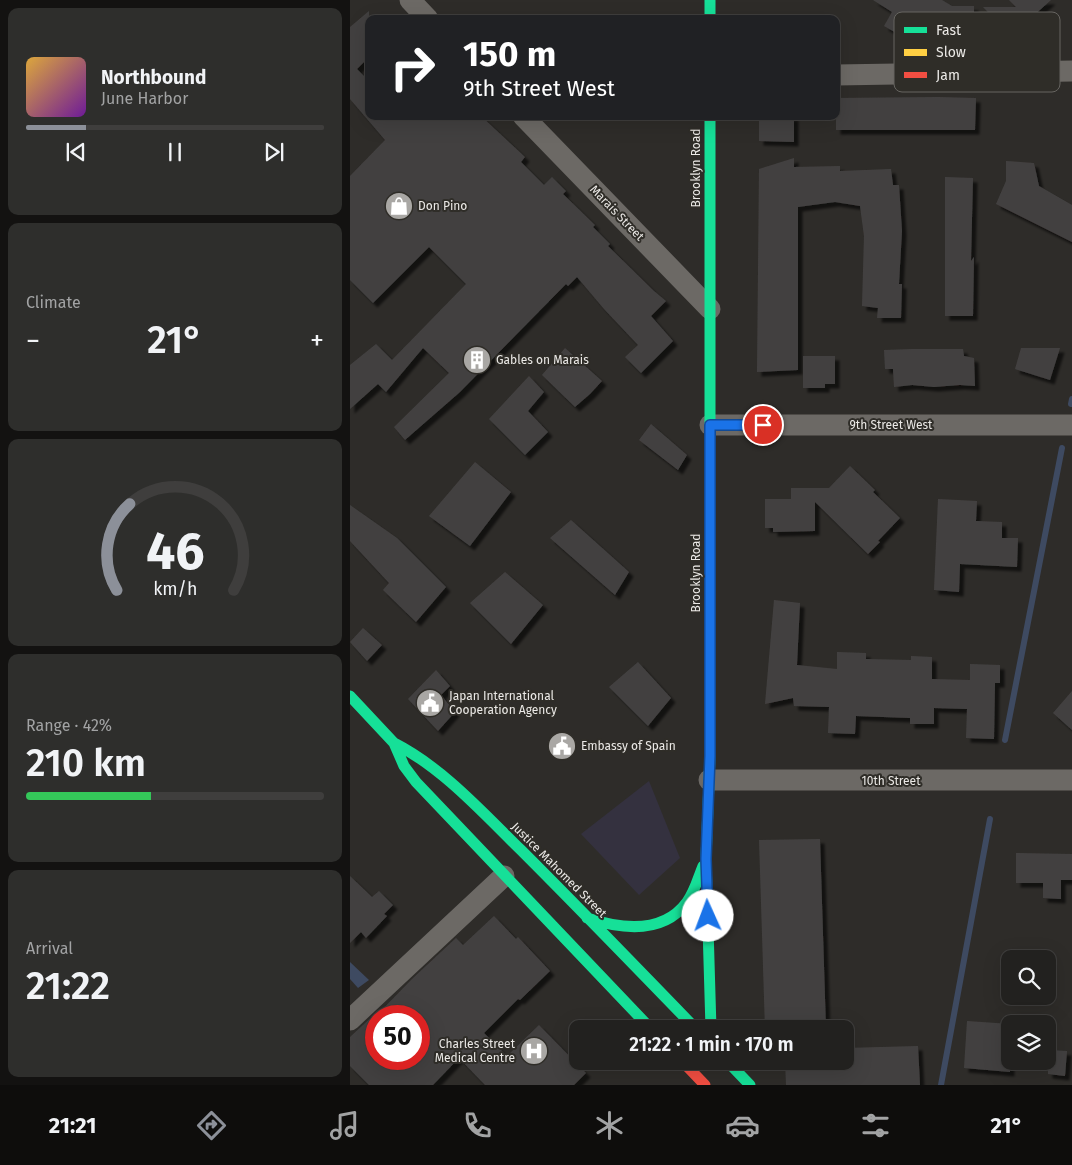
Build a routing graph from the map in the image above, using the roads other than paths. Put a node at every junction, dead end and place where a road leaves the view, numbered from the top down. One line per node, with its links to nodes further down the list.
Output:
1 (410, 0): 3 (street)
2 (710, 0): 4 (main road)
3 (424, 15)
4 (710, 15)
5 (894, 74): 6 (street)
6 (840, 75)
7 (527, 120): 9 (street, Marais Street)
8 (710, 120): 9 (main road, Brooklyn Road)
9 (710, 309): 10 (main road, Brooklyn Road)
10 (710, 425): 11 (street, 9th Street West); 14 (main road, Brooklyn Road)
11 (1072, 425)
12 (350, 696): 13 (main road, Justice Mahomed Street)
13 (394, 743): 17 (main road, Justice Mahomed Street); 18 (main road, Justice Mahomed Street)
14 (709, 780): 15 (street, 10th Street); 16 (main road, Brooklyn Road)
15 (1072, 780)
16 (706, 859): 18 (main road); 22 (main road, Brooklyn Road)
17 (504, 876): 19 (street); 20 (main road, Justice Mahomed Street)
18 (585, 917): 21 (main road, Justice Mahomed Street)
19 (350, 1020)
20 (642, 1020)
21 (687, 1020)
22 (711, 1020)
23 (693, 1070): 25 (main road)
24 (736, 1070): 26 (main road)
25 (708, 1082)
26 (750, 1085)

